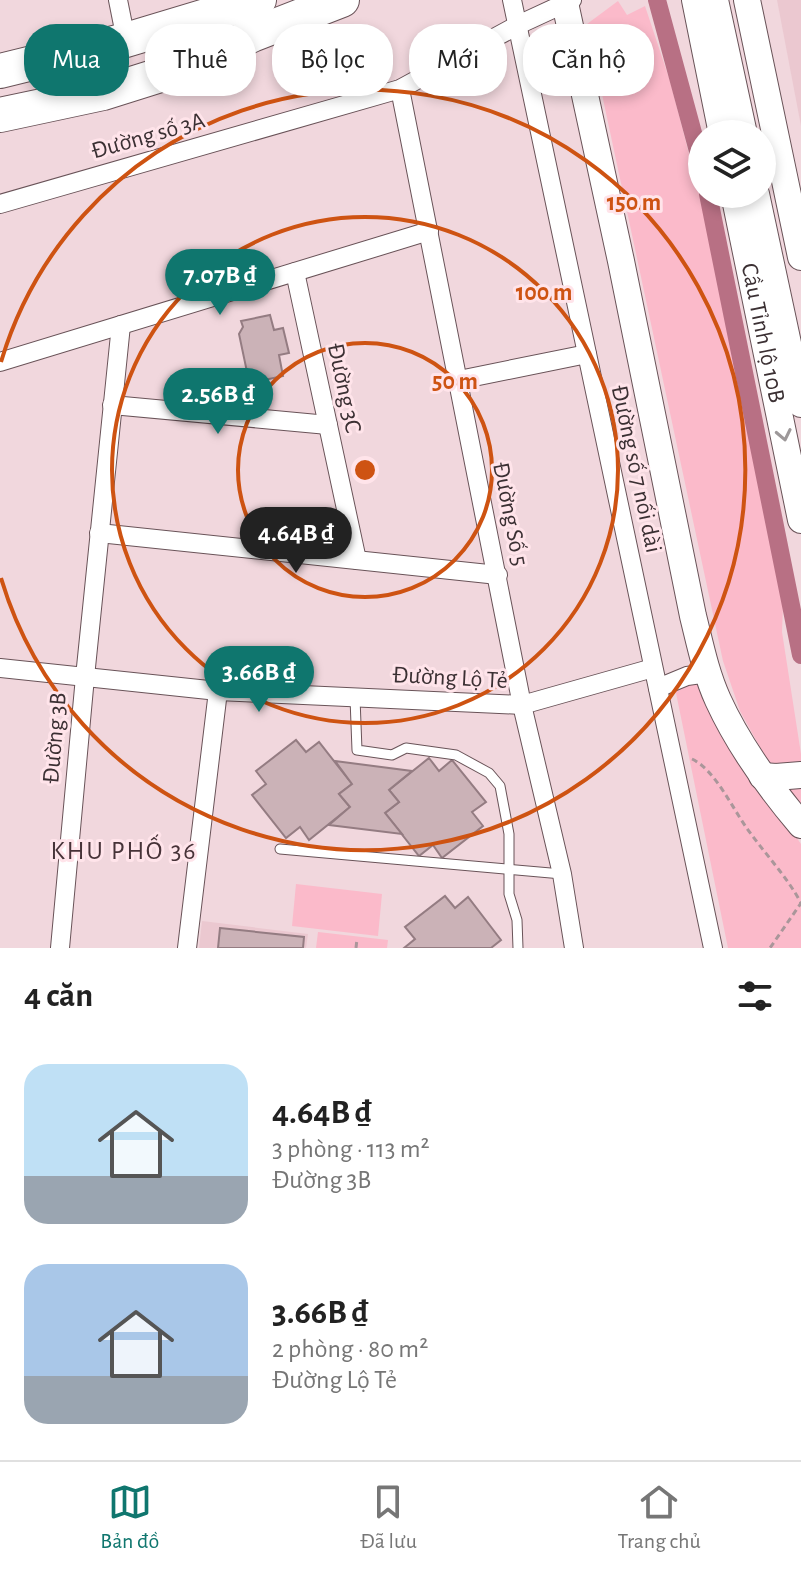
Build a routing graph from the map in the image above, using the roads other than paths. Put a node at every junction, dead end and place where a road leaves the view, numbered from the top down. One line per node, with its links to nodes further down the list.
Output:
1 (118, 0): 9 (street)
2 (342, 0): 8 (highway)
3 (512, 0): 10 (street, Đường số 7 nối dài)
4 (695, 0): 17 (main road)
5 (715, 0): 18 (main road)
6 (747, 0): 23 (main road)
7 (567, 1): 10 (street, Đường số 3A); 38 (main road)
8 (252, 10): 11 (highway); 15 (highway); 16 (highway)
9 (123, 24)
10 (518, 25): 14 (street, Đường số 3A); 26 (street, Đường số 7 nối dài)
11 (129, 39)
12 (24, 65): 13 (highway)
13 (0, 71)
14 (400, 89): 19 (street, Đường số 3A); 22 (street, Đường Số 5)
15 (0, 93)
16 (0, 115)
17 (719, 120)
18 (741, 120)
19 (0, 204)
20 (737, 208): 32 (main road, Cầu Tỉnh lộ 10B, one-way to 32)
21 (759, 208): 29 (main road, Cầu Tỉnh lộ 10B)
22 (429, 231): 24 (street); 28 (street, Đường Số 5)
23 (801, 257)
24 (295, 272): 25 (street); 31 (street, Đường 3C)
25 (121, 325): 27 (street); 30 (street, Đường 3B)
26 (587, 354): 28 (street); 37 (street, Đường số 7 nối dài)
27 (0, 362)
28 (459, 380): 35 (street, Đường Số 5)
29 (801, 404)
30 (112, 405): 31 (street); 33 (street, Đường 3B)
31 (328, 425): 34 (street, Đường 3C)
32 (801, 520)
33 (99, 533): 34 (street); 39 (street, Đường 3B)
34 (357, 560): 35 (street)
35 (498, 575): 43 (street, Đường Số 5)
36 (0, 668): 39 (street, Đường Lộ Tẻ)
37 (653, 668): 40 (street, Đường số 7 nối dài); 43 (street, Đường Lộ Tẻ)
38 (708, 673): 40 (street); 44 (main road)
39 (85, 677): 41 (street, Đường Lộ Tẻ); 49 (street, Đường 3B)
40 (658, 688): 53 (street, Đường số 7 nối dài)
41 (218, 691): 42 (street, Đường Lộ Tẻ); 50 (street)
42 (355, 698): 43 (street, Đường Lộ Tẻ); 47 (lane)
43 (522, 705): 48 (street, Đường Số 5)
44 (778, 780): 45 (main road)
45 (801, 825)
46 (280, 849): 47 (lane)
47 (508, 870): 48 (lane); 51 (lane)
48 (562, 874): 52 (street, Đường Số 5)
49 (60, 948)
50 (187, 948)
51 (518, 948)
52 (574, 948)
53 (713, 948)

